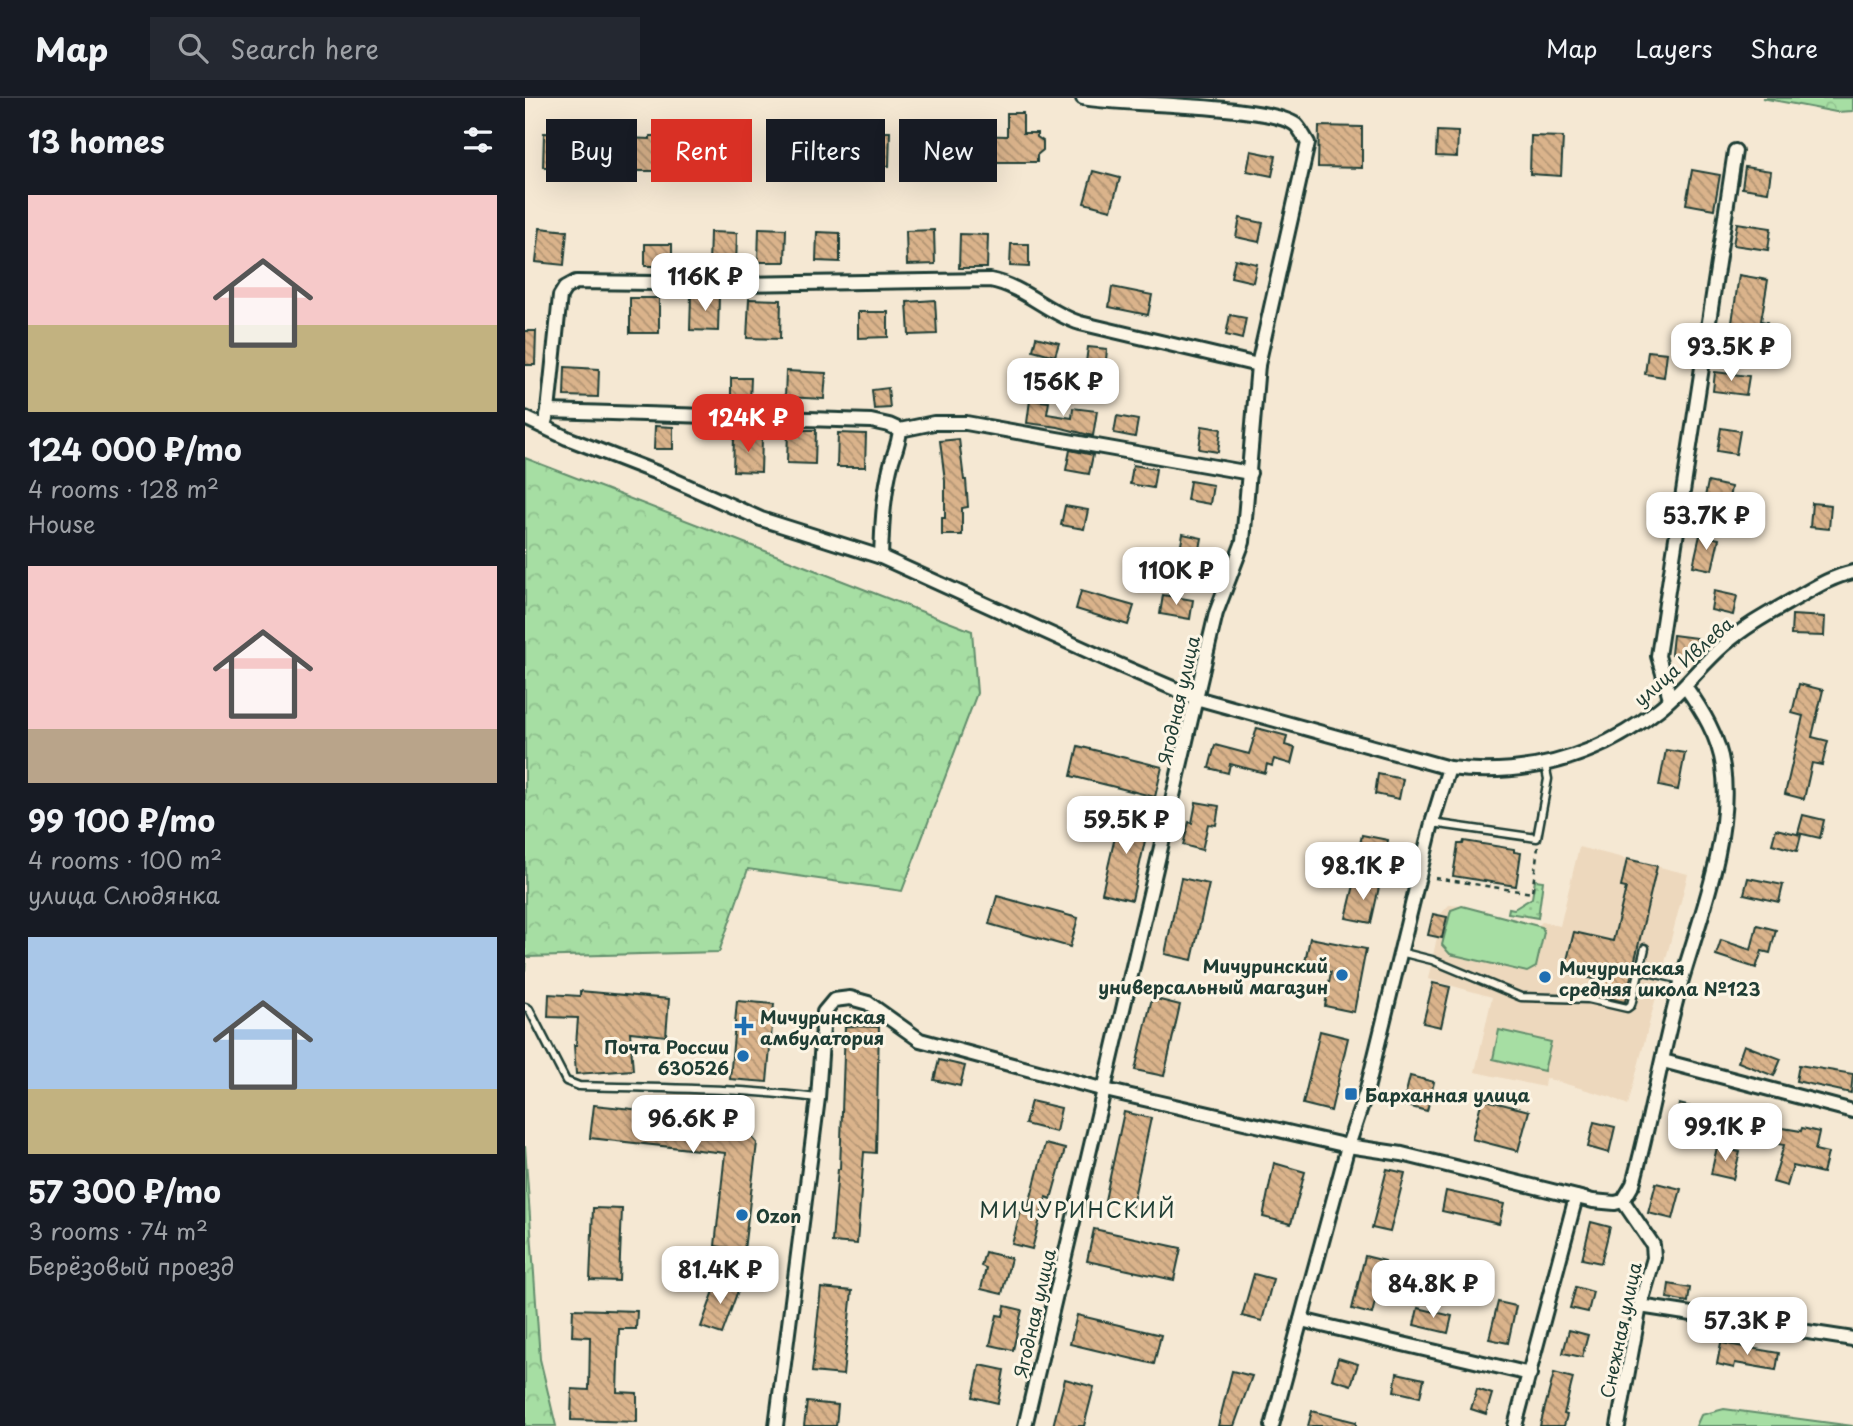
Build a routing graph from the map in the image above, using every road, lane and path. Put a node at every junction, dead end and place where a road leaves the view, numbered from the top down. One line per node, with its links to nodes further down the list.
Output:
1 (1083, 98): 3 (street, Ягодная улица)
2 (1735, 151): 13 (street)
3 (1258, 365): 4 (street); 8 (street, Ягодная улица)
4 (548, 411): 6 (street); 7 (street)
5 (525, 418): 6 (street, улица Ивлева)
6 (544, 426): 9 (street, улица Ивлева)
7 (900, 429): 8 (street); 9 (street)
8 (1250, 473): 12 (street, Ягодная улица)
9 (881, 557): 12 (street, улица Ивлева)
10 (1853, 572): 11 (street, улица Ивлева)
11 (1685, 686): 13 (street, улица Ивлева); 22 (street)
12 (1196, 698): 15 (street, улица Ивлева); 25 (street, Ягодная улица)
13 (1670, 698): 14 (street, улица Ивлева)
14 (1545, 765): 15 (street, улица Ивлева); 17 (lane)
15 (1449, 768): 16 (street)
16 (1432, 823): 17 (lane); 20 (street)
17 (1537, 838): 18 (path)
18 (1436, 878)
19 (1645, 948): 21 (lane)
20 (1400, 953): 21 (lane); 28 (street)
21 (1639, 970): 22 (lane)
22 (1682, 981): 24 (street)
23 (525, 1007): 26 (lane)
24 (1663, 1061): 27 (street); 30 (street)
25 (1105, 1090): 26 (street); 28 (street); 36 (street, Ягодная улица)
26 (818, 1098): 35 (street)
27 (1853, 1111)
28 (1347, 1146): 29 (street); 32 (street)
29 (1576, 1197): 30 (street); 34 (street)
30 (1623, 1201): 31 (street, Снежная улица)
31 (1640, 1306): 33 (street); 39 (street, Снежная улица)
32 (1301, 1320): 34 (street); 37 (street)
33 (1853, 1339)
34 (1530, 1374): 38 (street)
35 (776, 1426)
36 (1025, 1426)
37 (1272, 1426)
38 (1515, 1426)
39 (1618, 1426)

